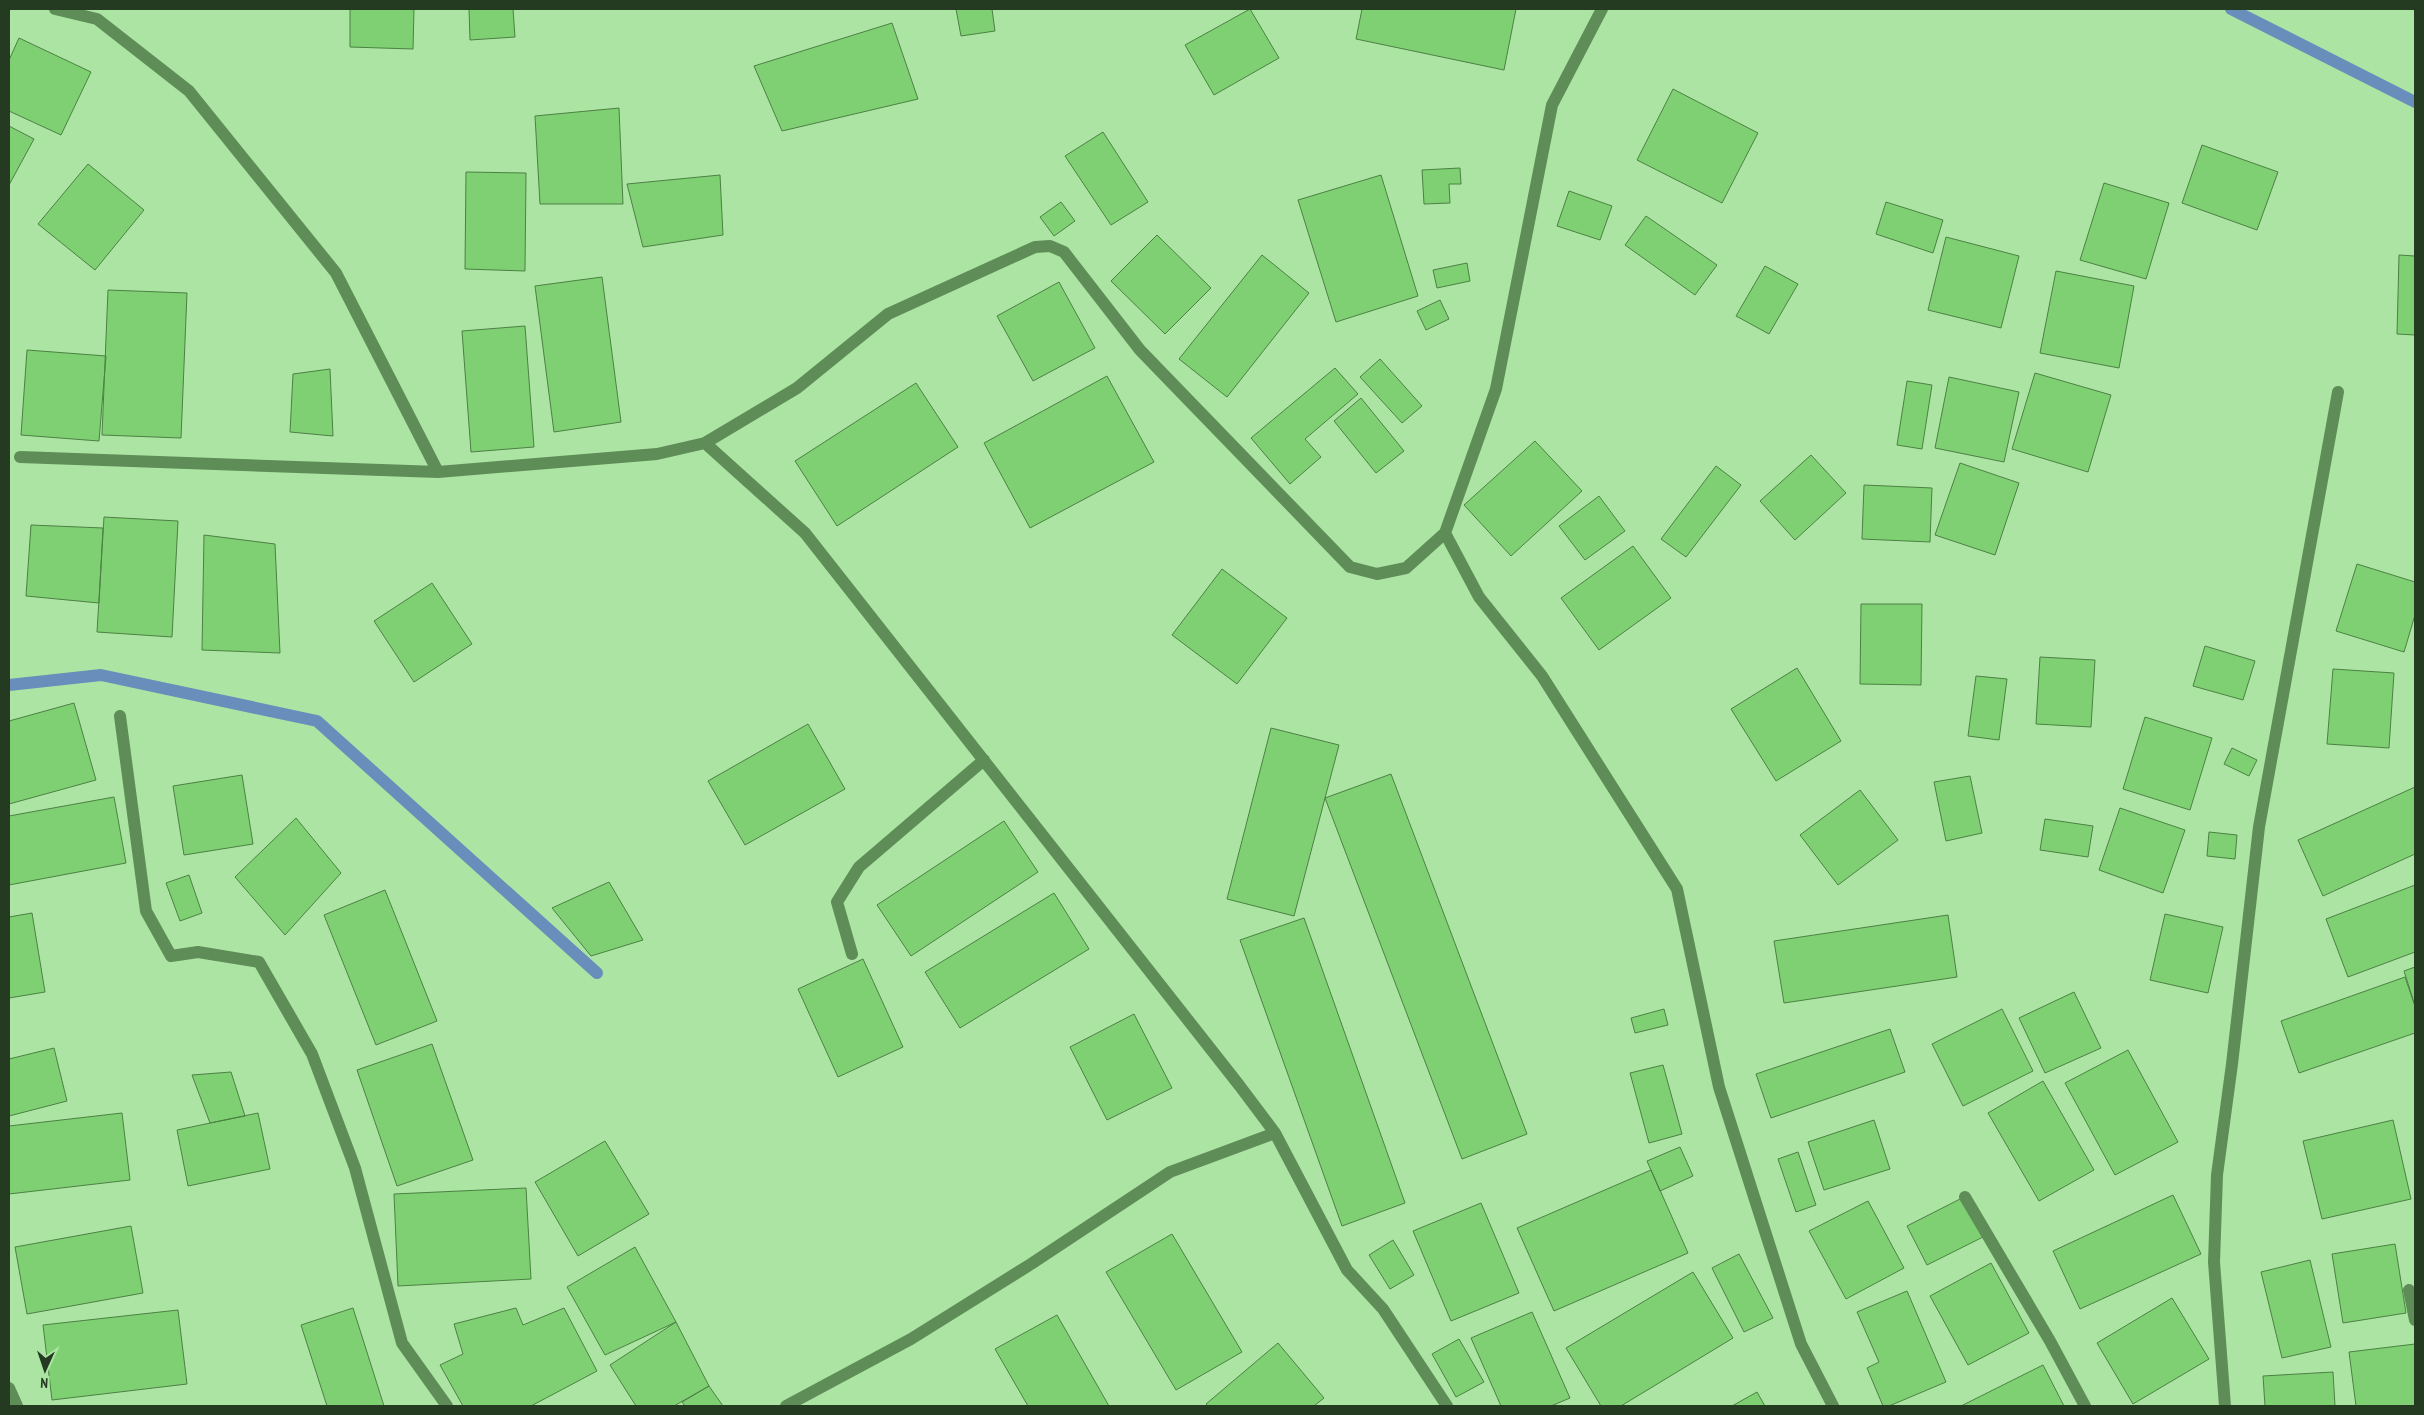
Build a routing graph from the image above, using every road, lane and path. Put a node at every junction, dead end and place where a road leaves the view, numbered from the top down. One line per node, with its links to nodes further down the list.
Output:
1 (55, 9): 6 (street)
2 (1602, 9): 7 (street)
3 (2338, 392): 22 (street)
4 (705, 444): 6 (street); 7 (street); 9 (street)
5 (20, 457): 6 (street)
6 (438, 472)
7 (1445, 533): 20 (street)
8 (120, 716): 17 (street)
9 (984, 760): 10 (street); 11 (street)
10 (852, 954)
11 (1275, 1133): 18 (street); 19 (street)
12 (1965, 1197): 21 (street)
13 (2409, 1290): 14 (street)
14 (2415, 1320)
15 (9, 1388): 16 (street)
16 (17, 1406)
17 (447, 1406)
18 (786, 1406)
19 (1446, 1406)
20 (1833, 1406)
21 (2085, 1406)
22 (2225, 1406)

